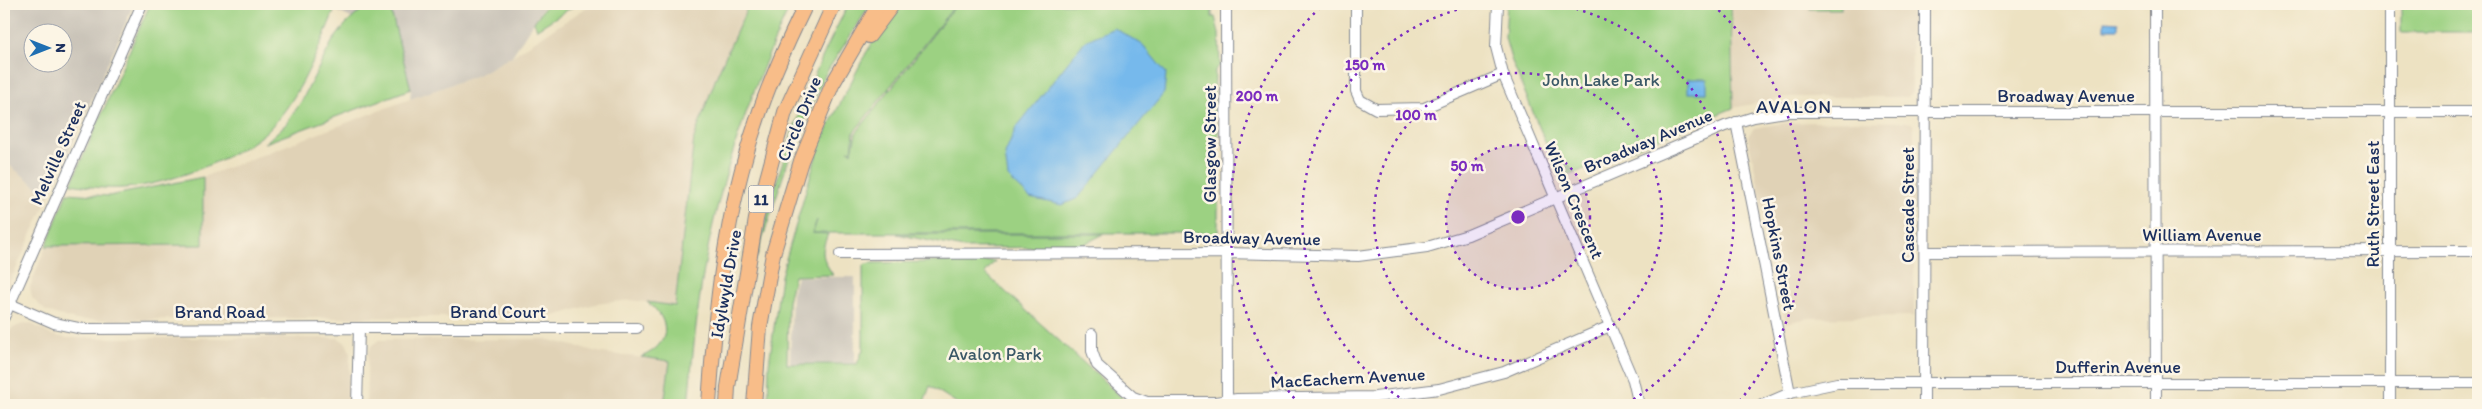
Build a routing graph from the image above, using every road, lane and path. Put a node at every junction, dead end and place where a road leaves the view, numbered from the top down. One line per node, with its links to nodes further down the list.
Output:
1 (142, 4): 26 (street, Melville Street)
2 (806, 4): 40 (highway, Circle Drive / 11)
3 (834, 4): 41 (highway, Idylwyld Drive / 11)
4 (879, 4): 12 (highway, Circle Drive / 11)
5 (893, 4): 12 (highway)
6 (1226, 4): 25 (street, Glasgow Street)
7 (1356, 4): 13 (street)
8 (1498, 4): 13 (street, Wilson Crescent)
9 (1924, 4): 14 (street, Cascade Street)
10 (2155, 4): 17 (street)
11 (2390, 4): 15 (street, Ruth Street East)
12 (854, 49): 32 (highway, Circle Drive / 11)
13 (1502, 74): 19 (street, Wilson Crescent)
14 (1925, 112): 17 (street, Broadway Avenue); 18 (street, Broadway Avenue); 21 (street, Cascade Street)
15 (2390, 112): 16 (street, Broadway Avenue); 17 (street, Broadway Avenue); 23 (street, Ruth Street East)
16 (2478, 112)
17 (2155, 113): 22 (street)
18 (1736, 122): 19 (street, Broadway Avenue); 37 (street, Hopkins Street)
19 (1555, 198): 25 (street, Broadway Avenue); 28 (street, Wilson Crescent)
20 (2478, 251): 23 (street, William Avenue)
21 (1925, 252): 22 (street, William Avenue); 33 (street, Cascade Street)
22 (2156, 252): 23 (street, William Avenue); 34 (street)
23 (2389, 252): 35 (street, Ruth Street East)
24 (840, 254): 25 (street, Broadway Avenue)
25 (1226, 254): 38 (street, Glasgow Street)
26 (10, 304): 27 (street, Melville Street); 29 (street, Brand Road)
27 (4, 317)
28 (1610, 326): 38 (street, MacEachern Avenue); 44 (street, Wilson Crescent)
29 (358, 328): 30 (street, Brand Court); 39 (street)
30 (637, 328)
31 (1092, 334): 38 (street, MacEachern Avenue)
32 (757, 368): 42 (highway, Circle Drive / 11); 43 (highway)
33 (1924, 383): 34 (street, Dufferin Avenue); 37 (street, Dufferin Avenue); 46 (street, Cascade Street)
34 (2156, 383): 35 (street, Dufferin Avenue); 47 (street)
35 (2390, 383): 36 (street, Dufferin Avenue); 48 (street, Ruth Street East)
36 (2478, 383)
37 (1790, 393): 45 (street, Dufferin Avenue)
38 (1227, 404)
39 (357, 405)
40 (709, 405)
41 (727, 405)
42 (754, 405)
43 (759, 405)
44 (1639, 405)
45 (1762, 405)
46 (1924, 405)
47 (2156, 405)
48 (2390, 405)

